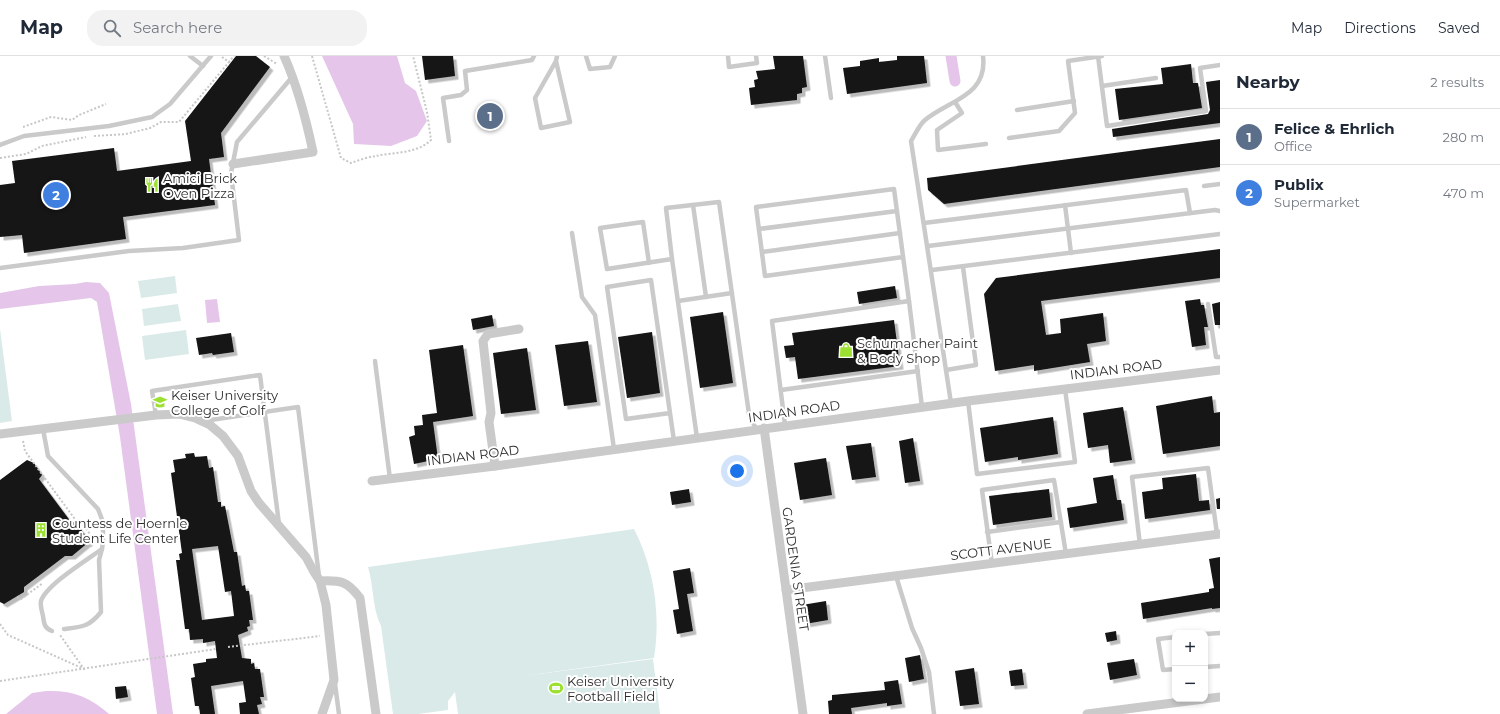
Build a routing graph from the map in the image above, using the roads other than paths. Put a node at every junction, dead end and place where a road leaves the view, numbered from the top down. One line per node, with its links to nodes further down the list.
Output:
1 (190, 56): 14 (lane)
2 (211, 56): 14 (lane)
3 (284, 56): 16 (street)
4 (534, 56): 24 (lane)
5 (586, 56): 6 (lane)
6 (615, 56)
7 (728, 56): 8 (lane)
8 (756, 56)
9 (825, 56): 19 (lane)
10 (983, 56): 21 (lane)
11 (1099, 56): 13 (lane); 18 (lane)
12 (556, 59): 12 (lane)
13 (1068, 59): 20 (lane)
14 (203, 66): 26 (lane)
15 (1220, 66): 18 (lane)
16 (293, 76): 27 (lane); 27 (street)
17 (1156, 78): 18 (lane)
18 (1102, 86)
19 (831, 98)
20 (1074, 101): 22 (lane); 23 (lane)
21 (955, 102): 25 (lane); 35 (lane)
22 (1017, 110)
23 (1009, 138)
24 (448, 141)
25 (986, 144)
26 (0, 145)
27 (233, 164): 48 (lane)
28 (1220, 184): 29 (lane)
29 (1204, 186)
30 (693, 205): 45 (lane); 50 (lane); 51 (lane)
31 (1065, 206): 34 (lane); 35 (lane); 37 (lane)
32 (897, 211): 36 (lane); 36 (lane); 39 (lane)
33 (1220, 211): 34 (lane)
34 (1190, 213): 37 (lane)
35 (924, 223): 41 (lane)
36 (758, 229): 42 (lane)
37 (1068, 229): 41 (lane); 43 (lane)
38 (572, 233): 76 (lane)
39 (900, 233): 42 (lane); 44 (lane)
40 (1220, 234): 43 (lane)
41 (928, 246): 49 (lane)
42 (762, 252): 44 (lane)
43 (1071, 253): 47 (lane)
44 (904, 257): 53 (lane)
45 (672, 259): 46 (lane); 52 (lane)
46 (649, 263): 46 (lane)
47 (963, 267): 49 (lane); 58 (lane)
48 (0, 268)
49 (932, 270): 58 (lane)
50 (732, 293): 51 (lane); 72 (lane)
51 (706, 297): 52 (lane)
52 (678, 301): 74 (lane)
53 (909, 301): 60 (lane); 62 (lane)
54 (1208, 304): 56 (lane)
55 (519, 329): 77 (street)
56 (1220, 357)
57 (375, 361): 78 (lane)
58 (946, 370): 64 (lane)
59 (1220, 370): 61 (street, INDIAN ROAD)
60 (918, 371): 62 (lane); 65 (lane)
61 (1065, 389): 63 (street, INDIAN ROAD); 63 (lane)
62 (781, 390): 70 (lane)
63 (968, 401): 64 (street, INDIAN ROAD)
64 (951, 403): 65 (street, INDIAN ROAD)
65 (922, 407): 70 (street, INDIAN ROAD)
66 (265, 412): 68 (lane); 69 (lane); 81 (lane); 89 (lane)
67 (670, 413): 67 (lane); 75 (lane)
68 (156, 415): 69 (street); 71 (street)
69 (203, 421): 81 (street)
70 (785, 425): 72 (street, INDIAN ROAD)
71 (43, 429): 73 (street); 85 (lane)
72 (760, 429): 74 (street, INDIAN ROAD); 90 (street, GARDENIA STREET)
73 (0, 434)
74 (697, 438): 75 (street, INDIAN ROAD)
75 (674, 441): 76 (street, INDIAN ROAD)
76 (614, 450): 77 (street, INDIAN ROAD)
77 (495, 466): 78 (street, INDIAN ROAD)
78 (390, 479): 79 (street, INDIAN ROAD)
79 (372, 481)
80 (1061, 522): 82 (lane); 82 (lane); 86 (lane)
81 (280, 526): 89 (street)
82 (988, 532): 87 (lane)
83 (1219, 535): 84 (street, SCOTT AVENUE); 84 (lane)
84 (1140, 545): 86 (street, SCOTT AVENUE)
85 (102, 549): 91 (lane); 92 (lane)
86 (1066, 554): 87 (street, SCOTT AVENUE)
87 (992, 564): 88 (street, SCOTT AVENUE)
88 (896, 576): 90 (street, SCOTT AVENUE); 107 (lane)
89 (320, 582): 99 (street); 105 (street)
90 (786, 590): 106 (street, GARDENIA STREET)
91 (64, 629)
92 (54, 630)
93 (1220, 633): 94 (lane)
94 (1208, 634)
95 (1172, 637): 98 (lane)
96 (1220, 666): 97 (lane)
97 (1208, 667)
98 (1172, 669)
99 (334, 680): 103 (street); 104 (lane)
100 (1220, 697): 101 (street)
101 (1208, 698)
102 (1175, 702): 108 (street)
103 (322, 714)
104 (339, 714)
105 (376, 714)
106 (803, 714)
107 (934, 714)
108 (1087, 714)

